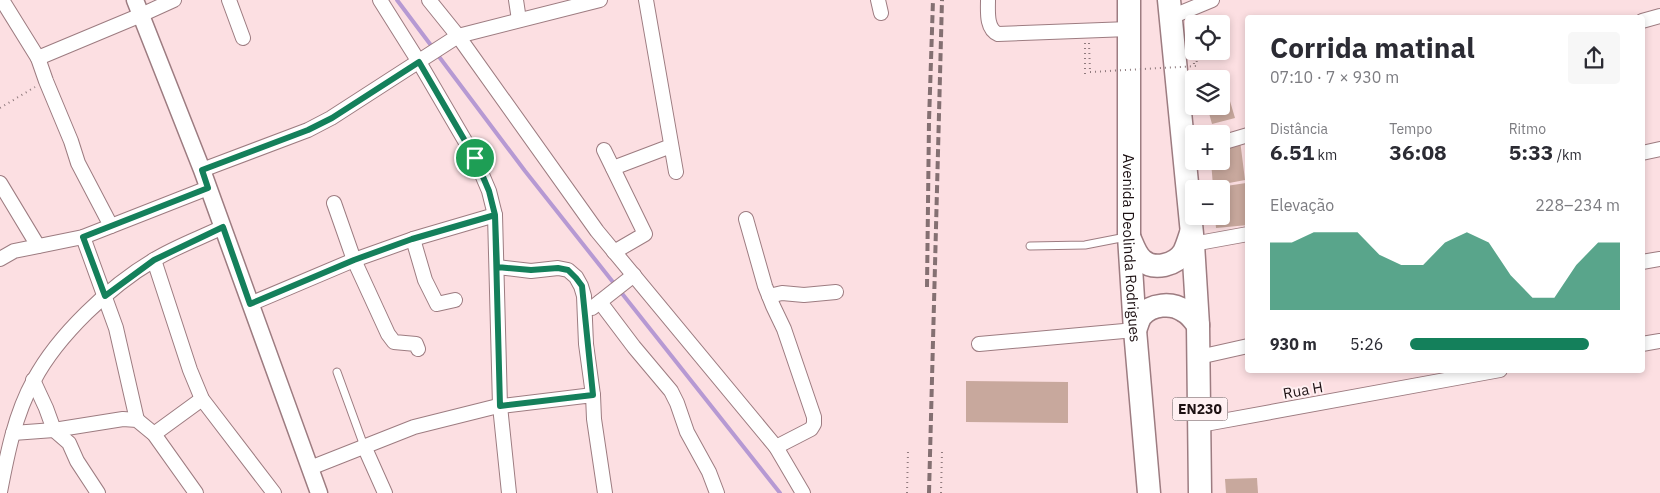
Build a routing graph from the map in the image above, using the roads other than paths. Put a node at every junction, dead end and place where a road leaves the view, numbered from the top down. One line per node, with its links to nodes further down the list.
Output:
1 (2, 0): 20 (street)
2 (174, 0): 12 (street)
3 (229, 0): 19 (street)
4 (380, 0): 21 (street)
5 (429, 0): 18 (street)
6 (516, 0): 15 (street)
7 (600, 0): 15 (street)
8 (646, 0): 25 (street)
9 (988, 0): 17 (street)
10 (1129, 0): 17 (highway, Avenida Deolinda Rodrigues)
11 (1212, 0): 13 (street)
12 (138, 8): 20 (street); 30 (street)
13 (1170, 9): 22 (highway, EN230)
14 (1660, 16): 16 (street)
15 (519, 20): 18 (street)
16 (1645, 20)
17 (1129, 30): 41 (highway, Avenida Deolinda Rodrigues)
18 (458, 36): 21 (street); 47 (street)
19 (244, 38)
20 (38, 58): 38 (street)
21 (423, 59): 30 (street); 36 (street)
22 (1185, 125)
23 (1245, 136): 24 (street)
24 (1230, 140)
25 (671, 146): 29 (street); 32 (street)
26 (1660, 148): 28 (street)
27 (604, 150): 29 (street)
28 (1645, 152)
29 (613, 168): 47 (street)
30 (202, 170): 34 (street)
31 (1190, 170): 44 (highway, EN230)
32 (676, 172)
33 (0, 183): 45 (street)
34 (208, 188): 38 (street); 39 (street)
35 (334, 203): 51 (street)
36 (495, 215): 43 (street); 53 (street)
37 (746, 219): 57 (street)
38 (110, 226): 42 (street)
39 (223, 227): 50 (street); 60 (street)
40 (1245, 234): 44 (street)
41 (1129, 236): 44 (highway); 46 (lane); 63 (highway, Avenida Deolinda Rodrigues)
42 (83, 237): 45 (street); 56 (street)
43 (412, 239): 51 (street); 59 (street)
44 (1192, 239): 62 (highway, EN230)
45 (38, 246): 48 (street)
46 (1030, 246)
47 (614, 252): 54 (street)
48 (0, 259)
49 (1660, 259): 52 (street)
50 (154, 260): 56 (street); 74 (street)
51 (354, 260): 60 (street); 68 (street)
52 (1645, 262)
53 (497, 267): 61 (street); 75 (street)
54 (630, 277): 58 (street); 82 (street)
55 (836, 292): 57 (street)
56 (105, 296): 72 (street); 76 (street)
57 (769, 296): 82 (street)
58 (603, 299): 61 (street); 92 (street)
59 (455, 300)
60 (250, 304): 83 (street)
61 (585, 312): 73 (street)
62 (1198, 325): 63 (highway); 69 (highway, EN230)
63 (1135, 330): 65 (street); 94 (highway, Avenida Deolinda Rodrigues)
64 (1660, 341): 66 (street)
65 (979, 344)
66 (1645, 344)
67 (1245, 347): 69 (street)
68 (418, 349)
69 (1199, 357): 77 (highway, EN230)
70 (337, 372): 81 (lane)
71 (1484, 373): 77 (street, Rua H)
72 (33, 380): 78 (street); 79 (street)
73 (593, 395): 75 (street); 91 (street)
74 (202, 399): 80 (street); 87 (street)
75 (500, 406): 81 (street); 90 (street)
76 (137, 420): 78 (street); 80 (street)
77 (1200, 425): 95 (highway, EN230)
78 (54, 430): 79 (street); 85 (street)
79 (13, 433): 84 (street)
80 (154, 434): 86 (street)
81 (364, 446): 83 (street); 89 (street)
82 (776, 447): 93 (street)
83 (310, 468): 88 (street)
84 (0, 492)
85 (98, 493)
86 (196, 493)
87 (274, 493)
88 (319, 493)
89 (385, 493)
90 (509, 493)
91 (605, 493)
92 (717, 493)
93 (803, 493)
94 (1149, 493)
95 (1200, 493)

